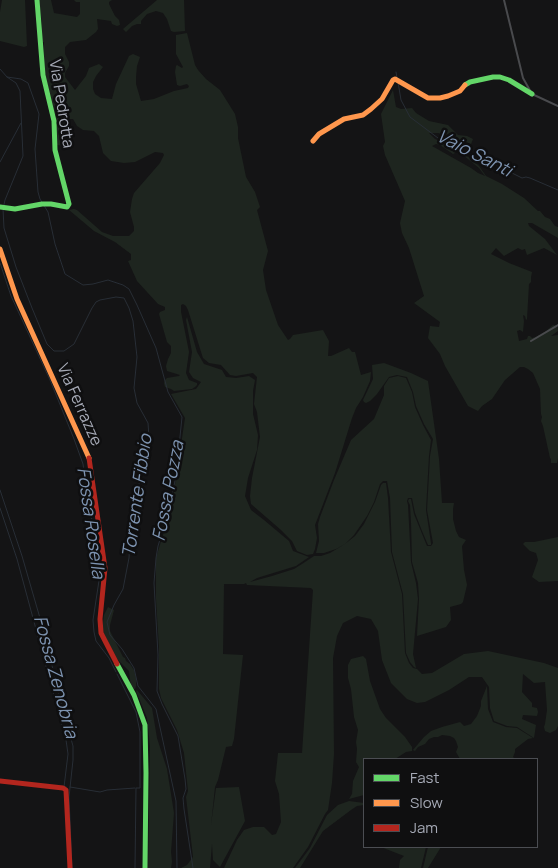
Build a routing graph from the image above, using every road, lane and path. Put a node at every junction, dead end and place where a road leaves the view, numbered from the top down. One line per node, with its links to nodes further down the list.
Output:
1 (37, 0): 6 (street, Via Pedrotta)
2 (504, 0): 3 (street)
3 (532, 94): 4 (street); 5 (street)
4 (558, 106)
5 (313, 141)
6 (0, 207)
7 (0, 249): 12 (street, Via Ferrazze)
8 (558, 325): 9 (street)
9 (531, 341)
10 (0, 781): 11 (street)
11 (70, 868)
12 (145, 868)

